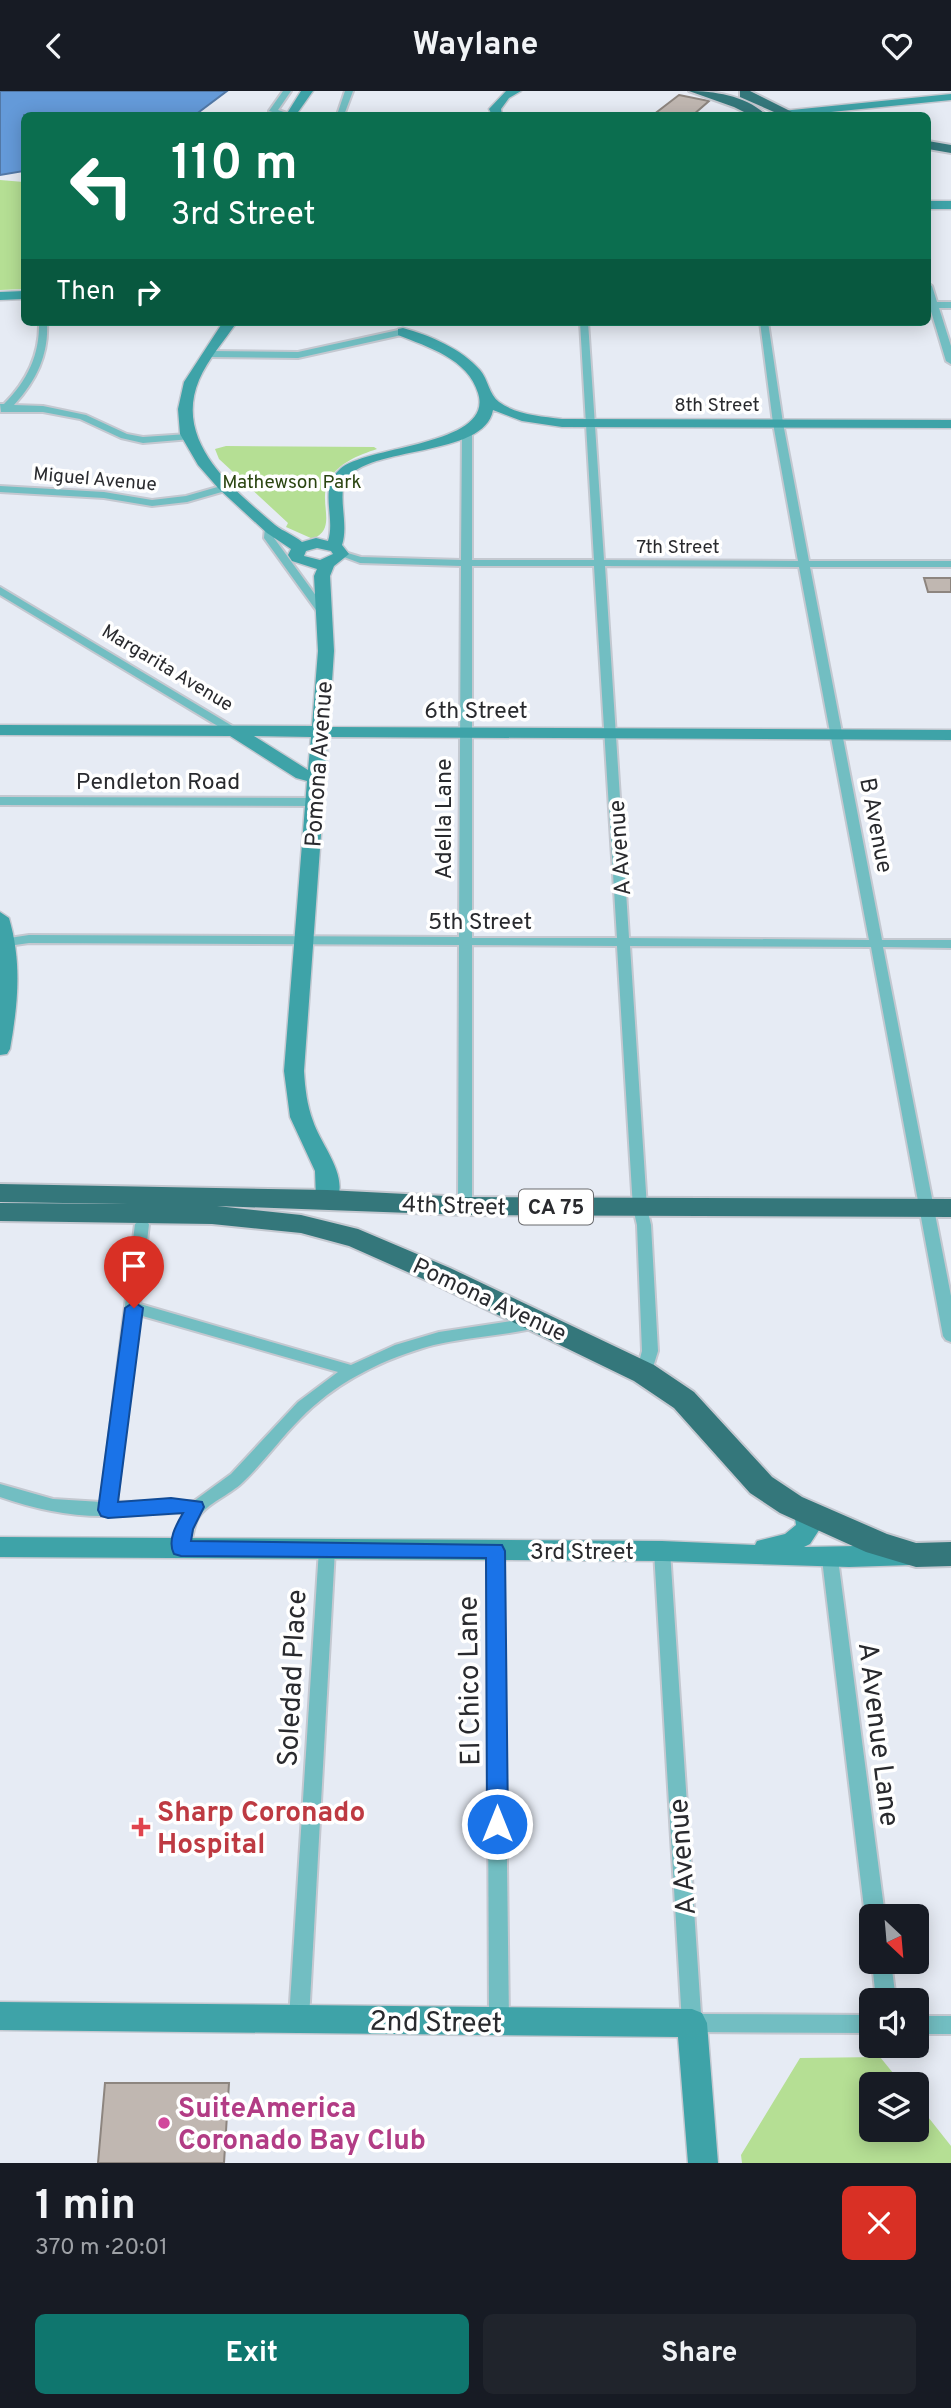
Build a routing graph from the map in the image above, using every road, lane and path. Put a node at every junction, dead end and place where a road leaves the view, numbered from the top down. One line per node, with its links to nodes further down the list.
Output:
1 (287, 91): 9 (street)
2 (307, 91): 10 (street)
3 (349, 91): 11 (street)
4 (515, 91): 12 (street)
5 (696, 91): 13 (highway)
6 (736, 91): 7 (highway)
7 (752, 94): 14 (highway)
8 (951, 97): 15 (street)
9 (278, 112)
10 (293, 112)
11 (341, 112)
12 (496, 112)
13 (754, 112)
14 (779, 112)
15 (811, 112)
16 (931, 146): 17 (highway)
17 (951, 149)
18 (931, 156): 19 (highway)
19 (951, 159)
20 (931, 205): 21 (street)
21 (951, 205)
22 (21, 295): 23 (street)
23 (0, 296)
24 (931, 305): 25 (street)
25 (951, 305)
26 (931, 308): 34 (street)
27 (43, 326): 36 (street)
28 (227, 326): 33 (street)
29 (416, 326): 32 (street)
30 (584, 326): 37 (street, A Avenue)
31 (765, 326): 38 (street, B Avenue)
32 (403, 332): 33 (street); 35 (street)
33 (209, 354): 41 (street)
34 (951, 361)
35 (488, 400): 37 (street, 8th Street); 40 (street)
36 (2, 409): 41 (street)
37 (589, 423): 38 (street, 8th Street); 50 (street, A Avenue)
38 (778, 423): 39 (street, 8th Street); 51 (street, B Avenue)
39 (951, 424)
40 (467, 432): 45 (street, Pomona Avenue); 49 (street, Adella Lane)
41 (188, 437): 42 (street)
42 (228, 487): 43 (street, Miguel Avenue); 44 (street)
43 (0, 489)
44 (255, 512): 46 (street); 47 (street)
45 (337, 515): 47 (street); 48 (street, Pomona Avenue)
46 (270, 528): 47 (street); 54 (street)
47 (309, 550): 48 (street); 48 (street); 54 (street)
48 (333, 557): 49 (street, 7th Street); 54 (street, Pomona Avenue)
49 (467, 563): 50 (street, 7th Street); 58 (street, Adella Lane)
50 (597, 563): 51 (street, 7th Street); 59 (street, A Avenue)
51 (804, 564): 52 (street, 7th Street); 60 (street, B Avenue)
52 (951, 564)
53 (0, 590): 56 (street, Margarita Avenue)
54 (326, 615): 57 (street, Pomona Avenue)
55 (0, 730): 56 (street, 6th Street)
56 (234, 731): 57 (street, 6th Street); 62 (street, Margarita Avenue)
57 (319, 732): 58 (street, 6th Street); 62 (street, Pomona Avenue)
58 (464, 733): 59 (street, 6th Street); 68 (street, Adella Lane)
59 (611, 733): 60 (street, 6th Street); 69 (street, A Avenue)
60 (837, 734): 61 (street, 6th Street); 70 (street, B Avenue)
61 (951, 735)
62 (316, 777): 64 (street, Pomona Avenue)
63 (0, 801): 64 (street, Pendleton Road)
64 (316, 802): 66 (street, Pomona Avenue)
65 (0, 918): 67 (street)
66 (303, 941): 67 (street, 5th Street); 68 (street, 5th Street); 74 (street, Pomona Avenue)
67 (8, 942): 72 (street)
68 (465, 942): 69 (street, 5th Street); 75 (street, Adella Lane)
69 (625, 942): 70 (street, 5th Street); 76 (street, A Avenue)
70 (877, 944): 71 (street, 5th Street); 77 (street, B Avenue)
71 (951, 944)
72 (0, 1049)
73 (0, 1193): 74 (highway, 4th Street / CA 75)
74 (327, 1199): 75 (highway, 4th Street / CA 75)
75 (465, 1206): 76 (highway, 4th Street / CA 75)
76 (640, 1208): 77 (highway, 4th Street / CA 75); 84 (street, A Avenue)
77 (939, 1208): 82 (street, B Avenue)
78 (0, 1212): 81 (highway, Pomona Avenue)
79 (142, 1224): 80 (street)
80 (134, 1308): 83 (street); 87 (street)
81 (539, 1322): 83 (street); 84 (highway, Pomona Avenue)
82 (951, 1336)
83 (350, 1370): 86 (street)
84 (644, 1373): 88 (highway, Pomona Avenue)
85 (0, 1490): 87 (street)
86 (195, 1507): 87 (street); 90 (street)
87 (108, 1510)
88 (806, 1512): 94 (street, 3rd Street); 95 (highway, Pomona Avenue)
89 (0, 1547): 90 (street, 3rd Street)
90 (181, 1549): 91 (street, 3rd Street)
91 (327, 1549): 92 (street, 3rd Street); 100 (street, Soledad Place)
92 (495, 1551): 93 (street, 3rd Street); 101 (street, El Chico Lane)
93 (662, 1551): 94 (street, 3rd Street); 102 (street, A Avenue)
94 (744, 1553): 97 (street, 3rd Street)
95 (916, 1555): 96 (highway, 3rd Street); 97 (street, 3rd Street)
96 (951, 1555)
97 (830, 1559): 98 (street, A Avenue Lane)
98 (873, 1904)
99 (0, 2016): 100 (street, 2nd Street)
100 (299, 2019): 101 (street, 2nd Street)
101 (499, 2021): 102 (street, 2nd Street)
102 (692, 2023): 103 (street, 2nd Street); 106 (street, A Avenue)
103 (859, 2024)
104 (929, 2025): 105 (street)
105 (951, 2025)
106 (703, 2163)

